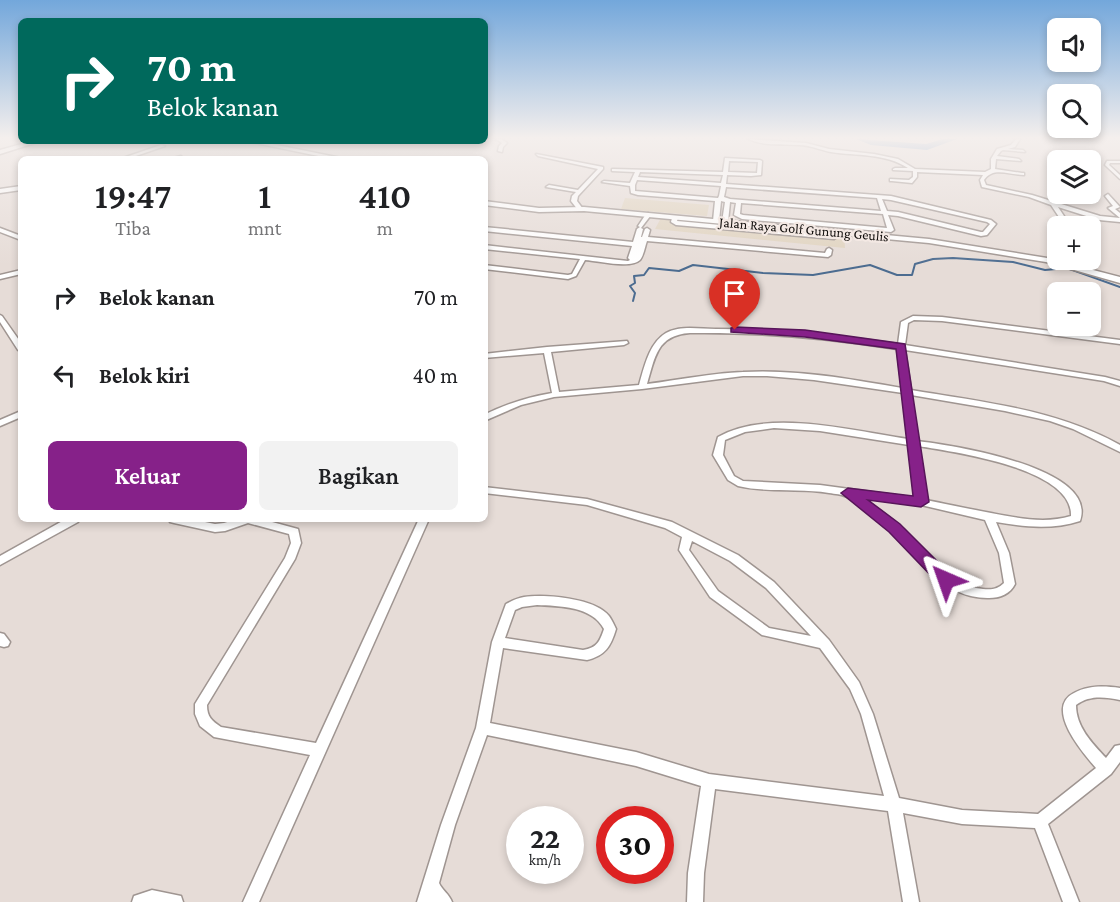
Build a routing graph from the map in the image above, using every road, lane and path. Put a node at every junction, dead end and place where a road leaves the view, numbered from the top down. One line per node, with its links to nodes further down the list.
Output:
1 (588, 181): 12 (street)
2 (634, 181): 7 (street)
3 (689, 181): 8 (street)
4 (724, 181): 8 (street)
5 (982, 181): 17 (street)
6 (604, 182): 7 (street)
7 (632, 185): 15 (street)
8 (723, 185): 14 (street); 15 (street)
9 (549, 187): 12 (street)
10 (18, 188): 11 (street)
11 (0, 191)
12 (578, 191): 21 (street)
13 (1108, 196): 26 (street)
14 (879, 198): 22 (street); 22 (street)
15 (723, 199): 16 (street); 27 (street)
16 (739, 201): 22 (street); 22 (street)
17 (1047, 202)
18 (488, 204): 21 (main road, Jalan Raya Golf Gunung Geulis)
19 (1054, 204): 23 (street)
20 (1056, 204): 26 (street)
21 (580, 208): 24 (main road, Jalan Raya Golf Gunung Geulis)
22 (885, 213)
23 (1061, 216)
24 (647, 217): 25 (main road, Jalan Raya Golf Gunung Geulis); 32 (street)
25 (675, 218): 27 (main road, Jalan Raya Golf Gunung Geulis); 28 (street)
26 (1120, 218)
27 (720, 222): 28 (main road, Jalan Raya Golf Gunung Geulis)
28 (748, 227): 39 (main road, Jalan Raya Golf Gunung Geulis)
29 (488, 229): 32 (street)
30 (0, 230): 31 (street)
31 (18, 237)
32 (639, 242): 34 (street); 35 (street)
33 (488, 247): 35 (street)
34 (829, 250)
35 (583, 259): 36 (street)
36 (488, 267)
37 (18, 273): 38 (street)
38 (0, 278)
39 (1120, 280)
40 (0, 317): 43 (street)
41 (1120, 342): 44 (street)
42 (624, 343): 45 (street)
43 (18, 344)
44 (901, 347): 47 (street); 48 (street); 49 (street)
45 (547, 349): 46 (street); 50 (street)
46 (488, 356)
47 (1120, 384)
48 (642, 387): 49 (street); 50 (street)
49 (908, 392): 54 (street); 55 (street)
50 (556, 395): 52 (street)
51 (18, 415): 53 (street)
52 (488, 416)
53 (0, 423)
54 (912, 443): 57 (street); 58 (street); 59 (street)
55 (1120, 449)
56 (488, 490): 65 (street)
57 (848, 493): 58 (street); 59 (street)
58 (921, 502): 59 (street)
59 (989, 516)
60 (69, 522): 66 (street)
61 (188, 522): 62 (street)
62 (239, 522)
63 (259, 522): 71 (street)
64 (423, 522): 71 (street)
65 (688, 535): 68 (street); 68 (street)
66 (0, 561)
67 (498, 642): 67 (street); 70 (street)
68 (825, 644): 75 (street)
69 (1120, 694): 73 (street)
70 (483, 728): 74 (street); 77 (street)
71 (318, 750): 80 (street)
72 (1120, 751): 73 (street)
73 (1106, 769): 76 (street)
74 (709, 781): 75 (street); 83 (street)
75 (894, 805): 76 (street); 84 (street)
76 (1040, 821): 85 (street)
77 (430, 882): 81 (street); 82 (street)
78 (140, 902): 79 (street)
79 (175, 902)
80 (251, 902)
81 (425, 902)
82 (444, 902)
83 (695, 902)
84 (911, 902)
85 (1071, 902)

